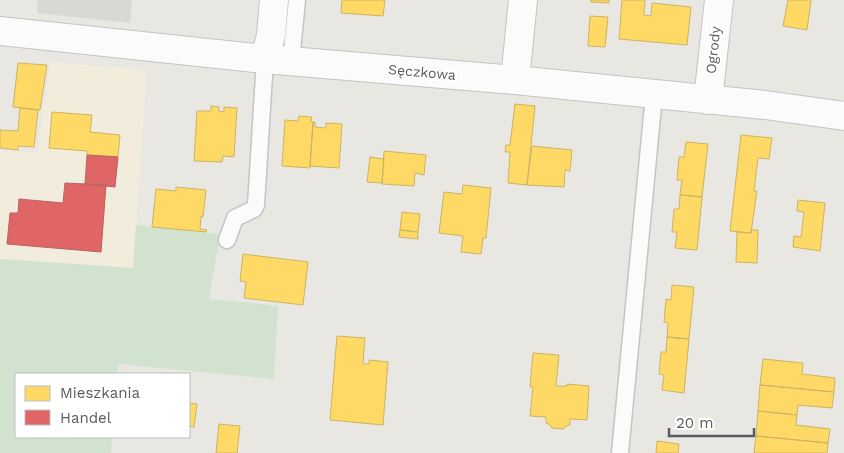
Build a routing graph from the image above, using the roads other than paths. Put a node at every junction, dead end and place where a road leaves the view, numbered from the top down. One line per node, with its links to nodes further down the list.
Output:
1 (274, 0): 6 (street)
2 (296, 0): 6 (lane)
3 (523, 0): 7 (street)
4 (719, 0): 9 (street, Ogrody)
5 (0, 31): 6 (street, Sęczkowa)
6 (278, 60): 7 (street, Sęczkowa); 11 (lane)
7 (515, 80): 8 (street, Sęczkowa)
8 (654, 95): 9 (street, Sęczkowa); 12 (lane)
9 (708, 100): 10 (street, Sęczkowa)
10 (844, 116)
11 (228, 240)
12 (620, 453)

